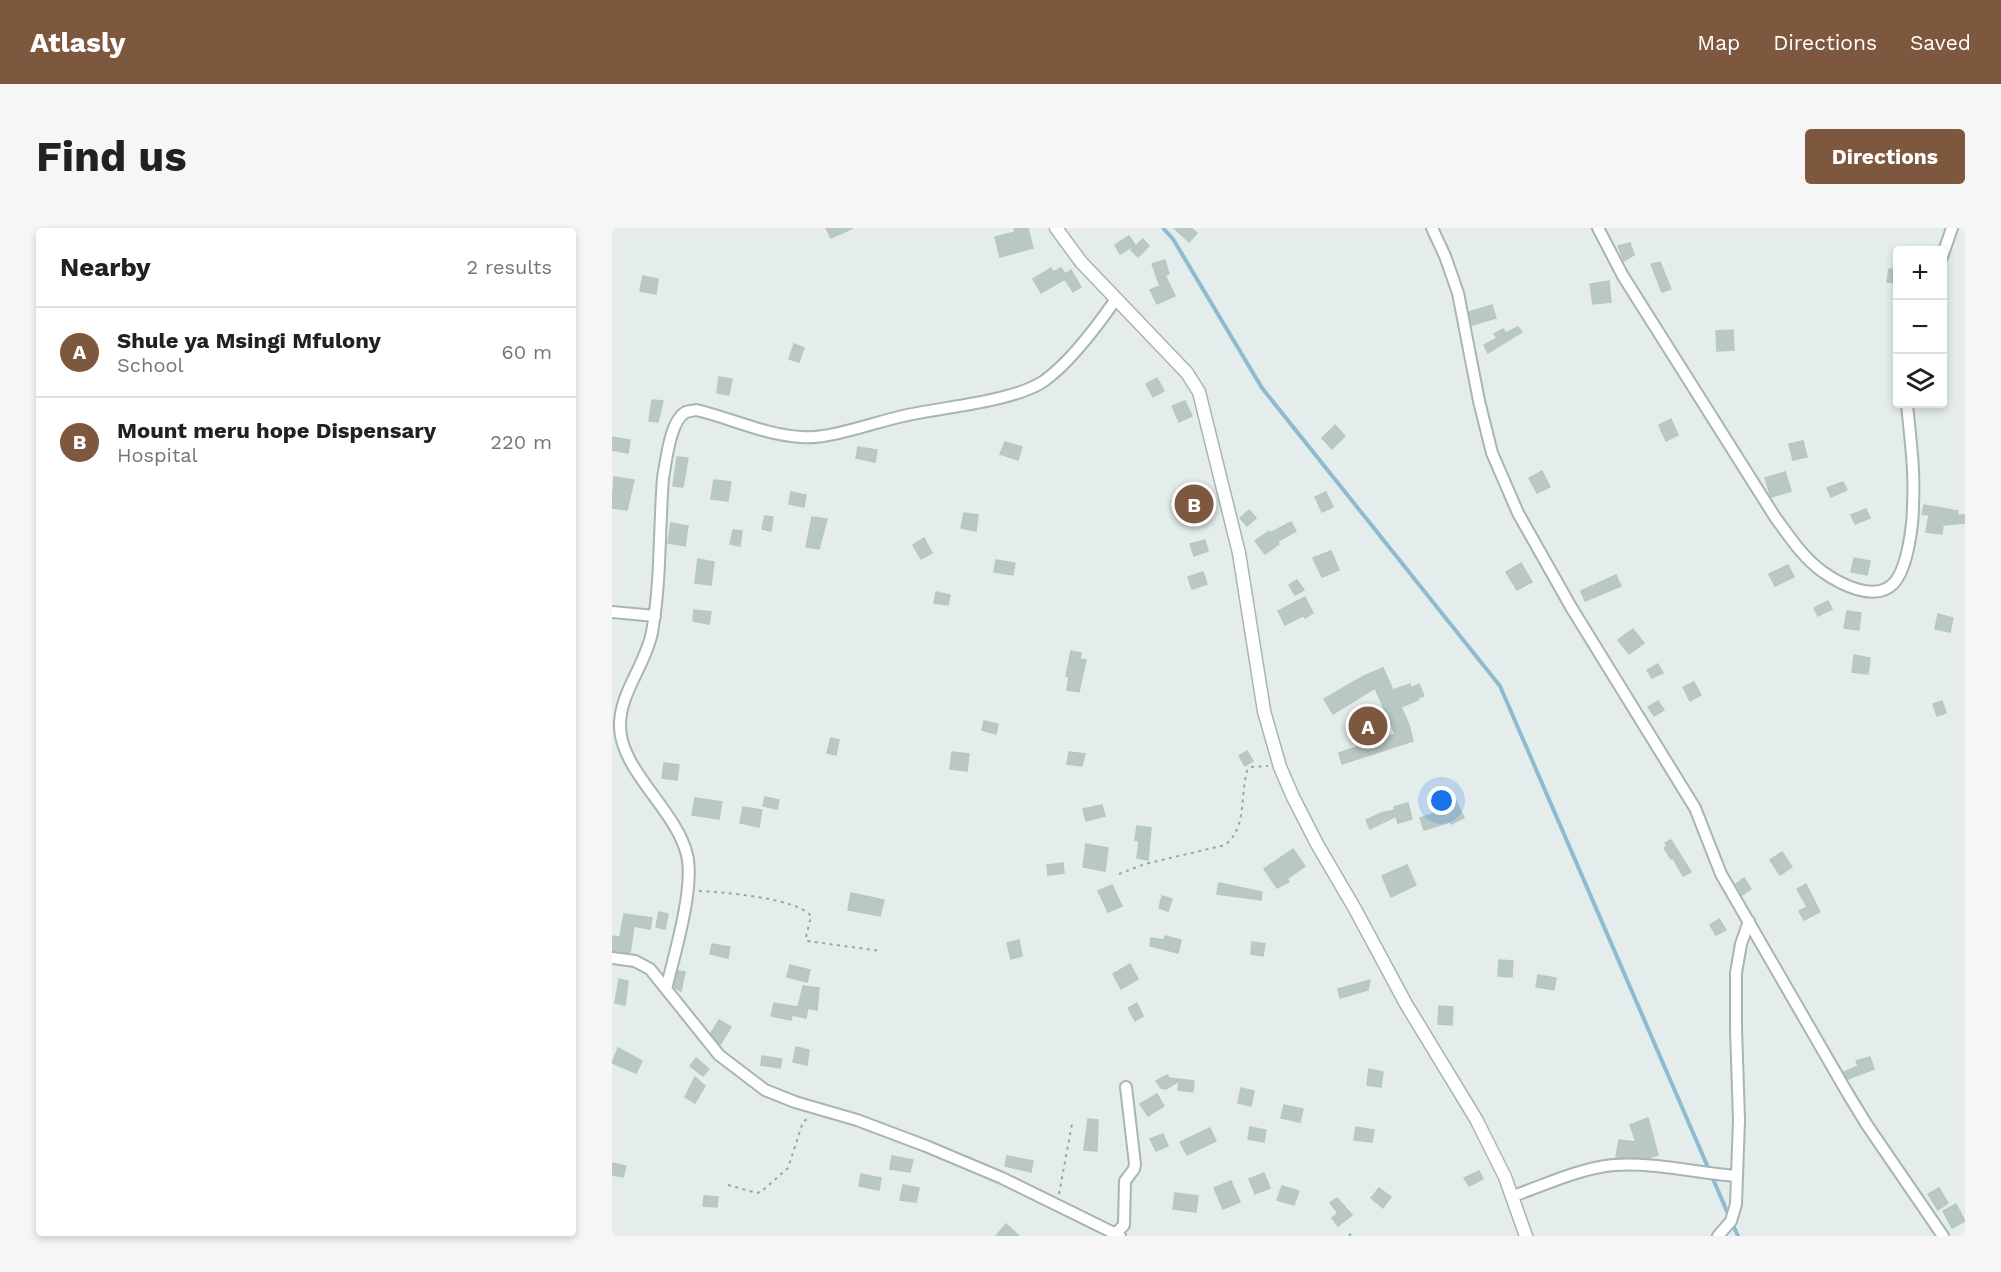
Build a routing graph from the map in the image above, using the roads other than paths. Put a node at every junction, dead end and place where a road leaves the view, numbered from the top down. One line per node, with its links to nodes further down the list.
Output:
1 (1056, 228): 6 (street)
2 (1432, 228): 10 (street)
3 (1598, 228): 7 (street)
4 (1952, 228): 5 (street)
5 (1946, 246)
6 (1116, 299): 9 (street); 15 (street)
7 (1907, 408)
8 (612, 612): 9 (street)
9 (655, 616): 12 (street)
10 (1749, 921): 14 (street); 19 (street)
11 (612, 958): 12 (street)
12 (666, 989): 16 (street)
13 (1126, 1087): 16 (street)
14 (1737, 1176): 15 (street); 18 (street)
15 (1513, 1196): 17 (street)
16 (1117, 1235)
17 (1526, 1236)
18 (1718, 1236)
19 (1943, 1236)

